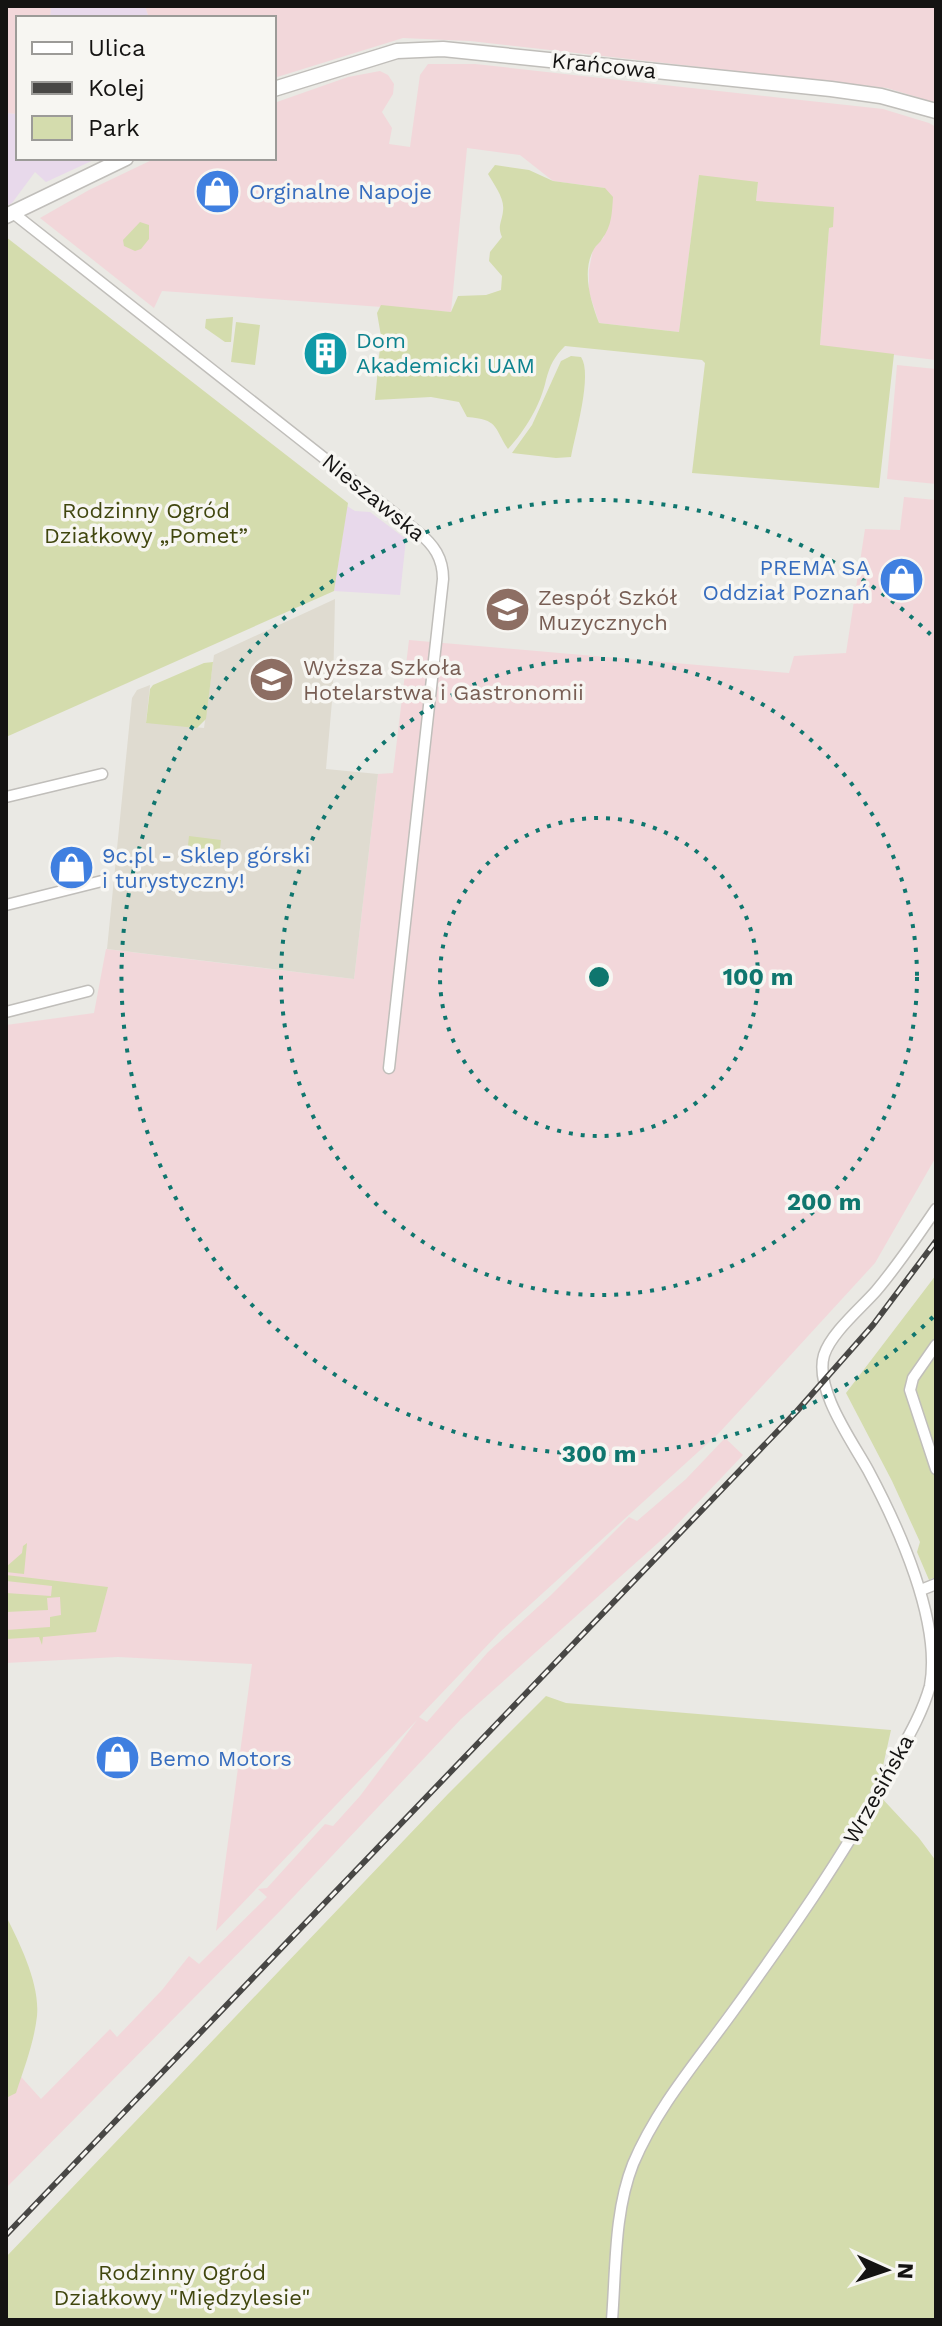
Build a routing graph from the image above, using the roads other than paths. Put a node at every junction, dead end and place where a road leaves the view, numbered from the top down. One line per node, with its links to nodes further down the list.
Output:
1 (276, 88): 2 (street, Krańcowa)
2 (936, 111)
3 (122, 160): 4 (street)
4 (10, 214): 11 (street, Nieszawska)
5 (102, 774): 6 (street)
6 (6, 797)
7 (102, 881): 8 (street)
8 (6, 905)
9 (88, 991): 10 (street)
10 (6, 1012)
11 (389, 1068)
12 (936, 1209): 16 (street, Wrzesińska)
13 (936, 1345): 14 (street)
14 (936, 1469)
15 (936, 1584): 16 (street)
16 (921, 1590): 17 (street, Wrzesińska)
17 (612, 2320)

